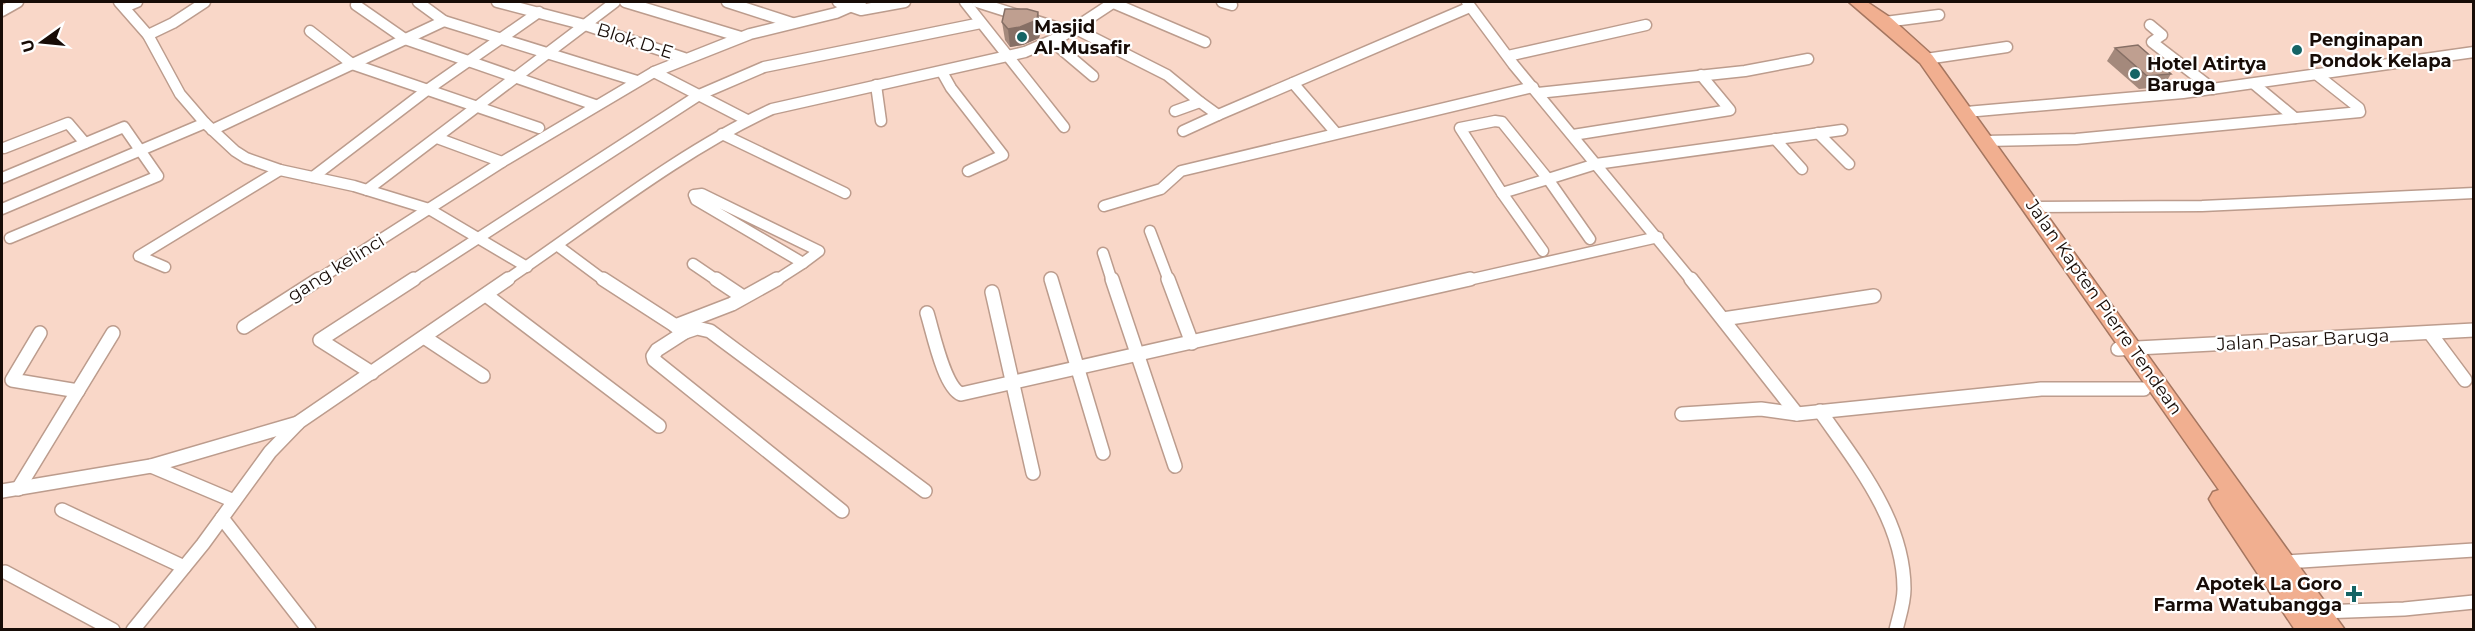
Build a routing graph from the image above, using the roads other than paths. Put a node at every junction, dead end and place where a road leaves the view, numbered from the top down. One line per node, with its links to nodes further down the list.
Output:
1 (137, 2): 15 (street)
2 (205, 2): 31 (street)
3 (418, 2): 22 (street)
4 (497, 2): 20 (street, Blok D-E)
5 (615, 2): 26 (street)
6 (625, 2): 32 (street)
7 (727, 2): 24 (street)
8 (838, 2): 16 (street)
9 (905, 2): 16 (street)
10 (964, 2): 25 (street)
11 (976, 2): 30 (street)
12 (1113, 2): 30 (street); 35 (street)
13 (1859, 2): 23 (highway, Jalan Kapten Pierre Tendean); 129 (highway, Jalan Kapten Pierre Tendean)
14 (17, 3): 19 (street)
15 (122, 4): 31 (street)
16 (856, 4): 24 (street, gang kelinci)
17 (1469, 4): 40 (street); 54 (street)
18 (357, 5): 34 (street)
19 (2, 11)
20 (539, 12): 26 (street, Blok D-E); 33 (street)
21 (1939, 15): 23 (street)
22 (444, 21): 33 (street); 34 (street)
23 (1885, 22): 44 (highway, Jalan Kapten Pierre Tendean)
24 (793, 23): 32 (street, gang kelinci)
25 (981, 23): 41 (street); 60 (street)
26 (585, 25): 39 (street); 42 (street, Blok D-E)
27 (1646, 25): 40 (street)
28 (2150, 25): 57 (street)
29 (310, 31): 46 (street)
30 (1073, 31): 36 (street); 61 (street)
31 (148, 35): 70 (street)
32 (741, 37): 42 (street, gang kelinci)
33 (502, 38): 39 (street); 45 (street)
34 (405, 39): 45 (street); 46 (street)
35 (1204, 42)
36 (1054, 43): 41 (street); 51 (street)
37 (2007, 47): 44 (street)
38 (2474, 52): 49 (street)
39 (549, 53): 52 (street); 53 (street)
40 (1508, 56): 59 (street)
41 (1010, 57): 48 (street); 71 (street)
42 (684, 58): 47 (street, gang kelinci)
43 (1808, 59): 50 (street)
44 (1926, 59): 65 (highway, Jalan Kapten Pierre Tendean)
45 (468, 62): 52 (street); 58 (street)
46 (352, 64): 58 (street); 70 (street)
47 (654, 72): 53 (street, gang kelinci); 60 (street)
48 (942, 72): 56 (street); 90 (street)
49 (2316, 74): 55 (street); 67 (street)
50 (1701, 75): 59 (street); 78 (street)
51 (1093, 76)
52 (518, 77): 62 (street); 63 (street)
53 (637, 81): 62 (street, gang kelinci)
54 (1293, 83): 66 (street); 75 (street)
55 (2254, 84): 57 (street); 67 (street)
56 (876, 85): 68 (street); 69 (street)
57 (2213, 89): 65 (street)
58 (427, 90): 63 (street); 91 (street)
59 (1535, 90): 75 (street); 78 (street)
60 (699, 94): 68 (street); 103 (street)
61 (1200, 102): 64 (street); 66 (street)
62 (595, 105): 85 (street, gang kelinci)
63 (479, 106): 72 (street); 79 (street)
64 (1175, 111)
65 (1966, 112): 81 (highway, Jalan Kapten Pierre Tendean)
66 (1218, 115): 73 (street)
67 (2295, 118): 81 (street)
68 (747, 120): 77 (street)
69 (881, 121)
70 (208, 126): 84 (street); 89 (street)
71 (1064, 127)
72 (539, 129)
73 (1183, 130)
74 (1842, 130): 76 (street)
75 (1336, 133): 98 (street)
76 (1818, 133): 80 (street); 87 (street)
77 (722, 134): 96 (street); 107 (street)
78 (1573, 135): 86 (street)
79 (437, 138): 85 (street); 94 (street)
80 (1775, 139): 86 (street); 88 (street)
81 (1985, 141): 99 (highway, Jalan Kapten Pierre Tendean)
82 (85, 143): 83 (street); 84 (street); 92 (street)
83 (4, 148)
84 (142, 151): 100 (street); 105 (street)
85 (502, 162): 101 (street, gang kelinci)
86 (1596, 164): 93 (street); 104 (street)
87 (1849, 164)
88 (1802, 169)
89 (280, 170): 91 (street); 112 (street)
90 (968, 171)
91 (313, 177): 94 (street)
92 (2, 178)
93 (1548, 179): 95 (street); 95 (street); 106 (street)
94 (367, 189): 101 (street)
95 (1502, 192): 108 (street)
96 (845, 193)
97 (2474, 193): 99 (street)
98 (1104, 206)
99 (2034, 207): 129 (highway, Jalan Kapten Pierre Tendean)
100 (2, 209)
101 (429, 209): 103 (street); 121 (street, gang kelinci)
102 (1150, 231): 128 (street)
103 (477, 237): 113 (street); 132 (street)
104 (1658, 237): 120 (street); 128 (street)
105 (10, 238)
106 (1590, 239)
107 (558, 246): 113 (street); 122 (street)
108 (1543, 251)
109 (1103, 253): 130 (street)
110 (804, 263): 110 (street); 118 (street)
111 (693, 264): 118 (street)
112 (165, 267)
113 (527, 267): 116 (street)
114 (1051, 279): 131 (street)
115 (992, 292): 135 (street)
116 (486, 295): 127 (street); 142 (street)
117 (1874, 296): 120 (street)
118 (743, 297): 122 (street)
119 (927, 313): 135 (street)
120 (1723, 319): 140 (street)
121 (244, 327)
122 (680, 329): 149 (street); 152 (street)
123 (2474, 330): 126 (street, Jalan Pasar Baruga)
124 (40, 333): 137 (street)
125 (113, 333): 137 (street)
126 (2430, 333): 129 (street, Jalan Pasar Baruga); 134 (street)
127 (424, 337): 132 (street); 133 (street)
128 (1192, 343): 130 (street)
129 (2125, 349): 136 (highway, Jalan Kapten Pierre Tendean); 155 (highway, Jalan Kapten Pierre Tendean)
130 (1140, 355): 131 (street); 145 (street)
131 (1078, 369): 135 (street); 143 (street)
132 (372, 373): 141 (street)
133 (483, 376)
134 (2465, 380)
135 (1015, 384): 146 (street)
136 (2144, 389): 138 (street); 159 (highway, Jalan Kapten Pierre Tendean)
137 (78, 392): 147 (street)
138 (1820, 411): 140 (street); 163 (street)
139 (1682, 414): 140 (street)
140 (1797, 414)
141 (299, 422): 144 (street); 150 (street)
142 (659, 426)
143 (1103, 453)
144 (151, 466): 147 (street); 150 (street)
145 (1175, 466)
146 (1033, 474)
147 (18, 489): 148 (street)
148 (2, 491)
149 (925, 491)
150 (234, 501): 153 (street)
151 (62, 510): 156 (street)
152 (842, 511)
153 (222, 518): 156 (street); 162 (street)
154 (2474, 550): 155 (street)
155 (2285, 562): 159 (highway, Jalan Kapten Pierre Tendean)
156 (184, 567): 161 (street)
157 (5, 572): 160 (street)
158 (2474, 602): 159 (street)
159 (2315, 621): 164 (highway, Jalan Kapten Pierre Tendean)
160 (113, 630)
161 (133, 630)
162 (309, 630)
163 (1896, 630)
164 (2332, 630)

